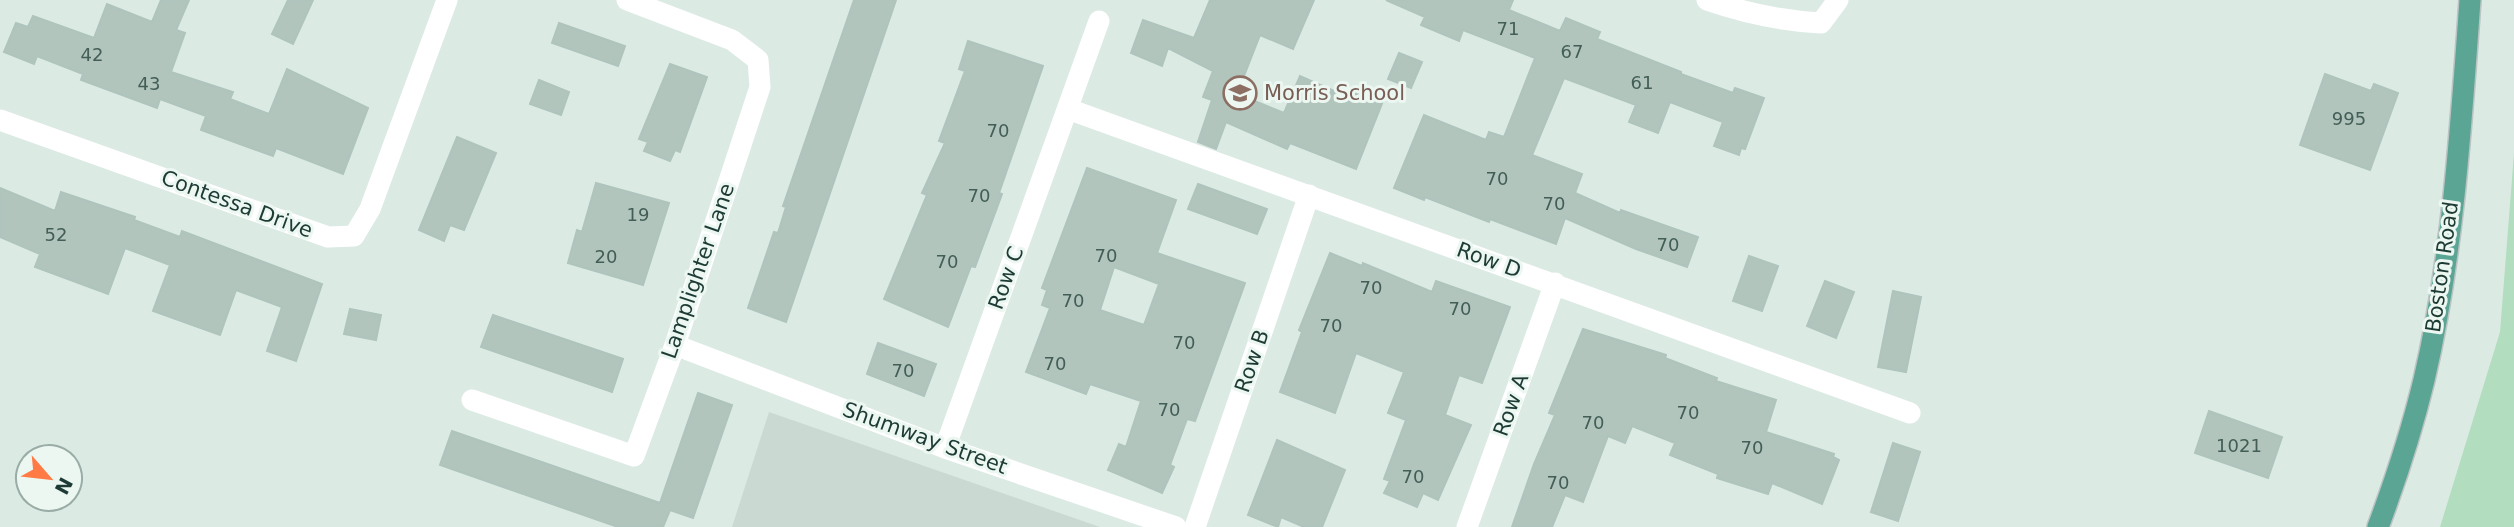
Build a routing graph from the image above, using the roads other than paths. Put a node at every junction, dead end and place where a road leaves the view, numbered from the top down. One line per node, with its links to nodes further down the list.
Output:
1 (447, 0): 8 (street, Contessa Drive)
2 (628, 0): 11 (street, Lamplighter Lane)
3 (1707, 0): 4 (street)
4 (1838, 0)
5 (2470, 0): 18 (main road, Boston Road)
6 (1100, 21): 7 (street, Row C)
7 (1068, 109): 9 (street, Row D); 14 (street, Row C)
8 (0, 120)
9 (1309, 195): 10 (street, Row D); 16 (street, Row B)
10 (1555, 284): 13 (street, Row D); 17 (street, Row A)
11 (675, 345): 12 (street, Lamplighter Lane); 14 (street, Shumway Street)
12 (472, 400)
13 (1910, 413)
14 (945, 447): 15 (street, Shumway Street)
15 (1176, 527)
16 (1195, 527)
17 (1467, 527)
18 (2378, 527)

